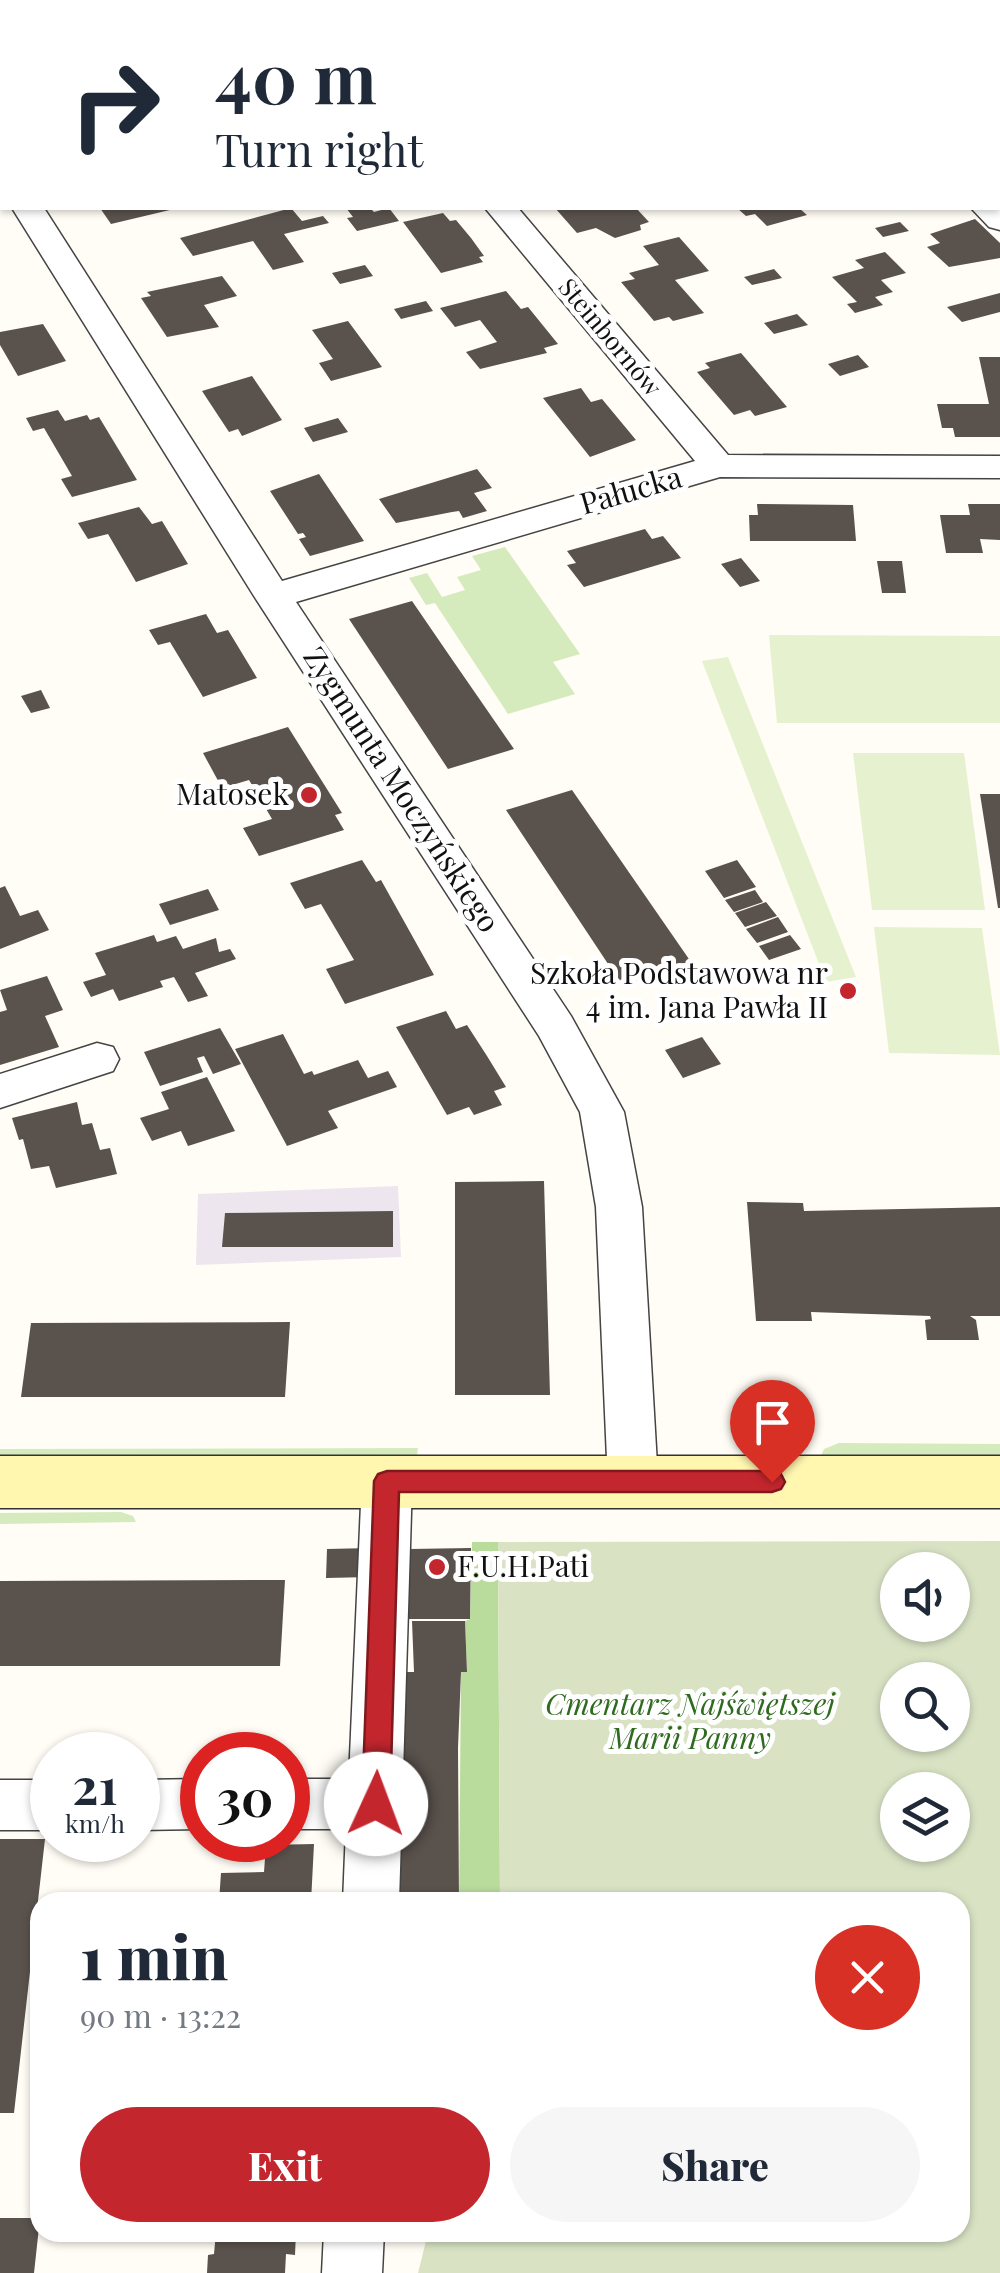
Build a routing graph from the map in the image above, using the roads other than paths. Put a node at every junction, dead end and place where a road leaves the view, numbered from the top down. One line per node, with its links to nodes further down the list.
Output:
1 (29, 210): 5 (street, Zygmunta Moczyńskiego)
2 (503, 210): 3 (street, Steinbornów)
3 (718, 466): 4 (street, Pałucka); 5 (street, Pałucka)
4 (1000, 467)
5 (273, 596): 10 (street, Zygmunta Moczyńskiego)
6 (97, 1059): 7 (street)
7 (0, 1092)
8 (387, 1481): 9 (street); 10 (street); 13 (street)
9 (0, 1482)
10 (634, 1482): 11 (street)
11 (1000, 1482)
12 (310, 1804): 13 (street)
13 (376, 1804): 16 (street)
14 (0, 1805): 15 (street)
15 (30, 1805)
16 (372, 1892)
17 (354, 2242): 18 (street)
18 (352, 2273)

